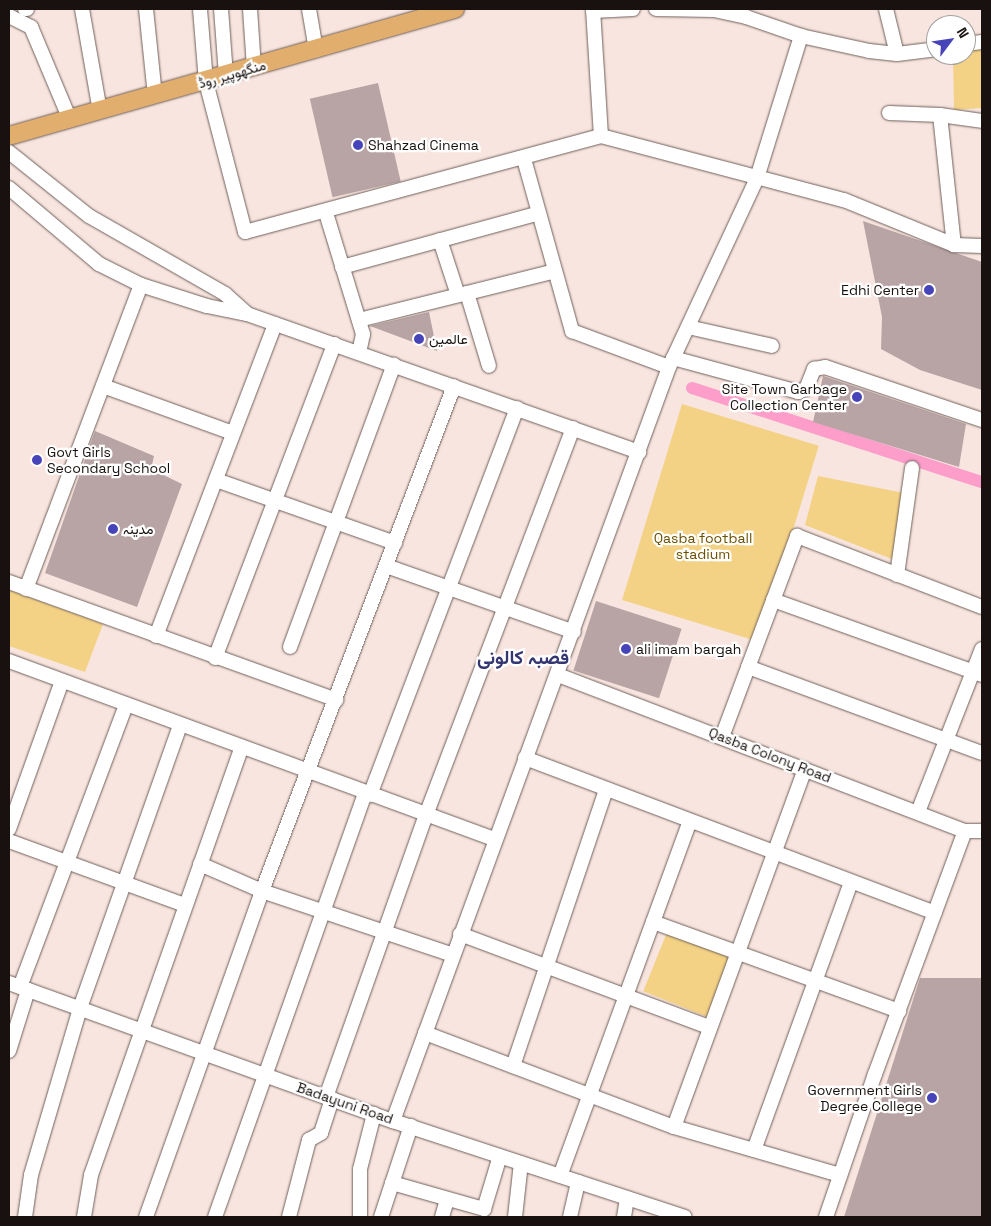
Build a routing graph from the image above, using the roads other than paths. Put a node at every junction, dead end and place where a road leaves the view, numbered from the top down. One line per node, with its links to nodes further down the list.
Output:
1 (82, 9): 22 (street)
2 (146, 9): 21 (street)
3 (200, 9): 20 (street)
4 (221, 9): 19 (street)
5 (250, 9): 18 (street)
6 (309, 9): 15 (street)
7 (450, 9): 15 (main road, منگھوپیر روڈ)
8 (633, 9): 11 (street)
9 (656, 9): 14 (street)
10 (886, 9): 17 (street)
11 (593, 10): 28 (street)
12 (25, 12): 13 (street); 25 (street)
13 (9, 16)
14 (801, 36): 17 (street); 31 (street)
15 (316, 50): 18 (main road, منگھوپیر روڈ)
16 (926, 50): 17 (street)
17 (897, 54)
18 (254, 68): 19 (main road, منگھوپیر روڈ)
19 (226, 76): 20 (main road, منگھوپیر روڈ)
20 (206, 82): 21 (main road, منگھوپیر روڈ); 33 (street)
21 (155, 96): 22 (main road, منگھوپیر روڈ)
22 (100, 112): 25 (main road, منگھوپیر روڈ)
23 (890, 113): 24 (street)
24 (940, 115): 26 (street); 36 (street)
25 (70, 120): 27 (main road, منگھوپیر روڈ)
26 (982, 121)
27 (9, 136)
28 (601, 136): 30 (street); 31 (street)
29 (9, 152): 42 (street)
30 (524, 159): 33 (street); 34 (street)
31 (757, 178): 36 (street); 45 (street)
32 (9, 188): 40 (street)
33 (326, 213): 38 (street)
34 (539, 213): 35 (street); 39 (street)
35 (440, 240): 38 (street); 41 (street)
36 (954, 245): 37 (street)
37 (982, 246)
38 (342, 266): 43 (street)
39 (555, 270): 41 (street); 49 (street)
40 (141, 285): 42 (street); 52 (street)
41 (462, 294): 43 (street); 51 (street)
42 (247, 314): 44 (street)
43 (359, 320): 48 (street)
44 (275, 324): 46 (street); 57 (street)
45 (688, 327): 47 (street); 49 (street)
46 (334, 344): 48 (street); 61 (street)
47 (772, 346)
48 (359, 353): 50 (street)
49 (671, 362): 55 (street); 58 (street)
50 (394, 365): 53 (street); 62 (street)
51 (489, 366)
52 (103, 386): 57 (street); 68 (street)
53 (454, 386): 54 (street); 63 (street)
54 (517, 408): 56 (street); 67 (street)
55 (982, 420)
56 (573, 428): 58 (street); 70 (street)
57 (233, 434): 60 (street)
58 (639, 452): 72 (street)
59 (912, 468): 65 (street)
60 (216, 480): 61 (street); 73 (street)
61 (275, 501): 62 (street); 76 (street)
62 (336, 522): 63 (street); 74 (street)
63 (395, 542): 64 (street)
64 (386, 566): 67 (street); 82 (street)
65 (897, 575): 69 (street); 71 (street)
66 (9, 582): 68 (street)
67 (449, 588): 70 (street); 93 (street)
68 (26, 589): 73 (street)
69 (773, 600): 78 (street); 79 (street)
70 (504, 608): 72 (street); 95 (street)
71 (982, 608)
72 (574, 632): 80 (street)
73 (156, 636): 76 (street)
74 (290, 647)
75 (982, 649): 79 (street)
76 (215, 658): 82 (street)
77 (9, 661): 81 (street)
78 (748, 667): 85 (street); 86 (street)
79 (978, 674): 86 (street)
80 (558, 675): 85 (street, Qasba Colony Road); 89 (street)
81 (62, 681): 83 (street); 97 (street)
82 (336, 700): 91 (street)
83 (126, 705): 84 (street); 103 (street)
84 (180, 725): 87 (street); 105 (street)
85 (722, 737): 90 (street, Qasba Colony Road)
86 (946, 740): 88 (street); 94 (street)
87 (241, 748): 91 (street); 104 (street)
88 (982, 753)
89 (525, 758): 92 (street); 100 (street)
90 (805, 769): 94 (street, Qasba Colony Road); 102 (street)
91 (308, 773): 93 (street); 107 (street)
92 (606, 789): 96 (street); 116 (street)
93 (368, 794): 95 (street); 109 (street)
94 (918, 812): 98 (street, Qasba Colony Road)
95 (426, 815): 100 (street); 112 (street)
96 (690, 821): 102 (street); 111 (street)
97 (9, 829)
98 (966, 831): 99 (street, Qasba Colony Road); 110 (street)
99 (982, 831)
100 (494, 839): 113 (street)
101 (9, 841): 103 (street)
102 (772, 852): 106 (street); 114 (street)
103 (67, 862): 105 (street); 118 (street)
104 (200, 864): 107 (street); 108 (street)
105 (125, 882): 108 (street); 120 (street)
106 (851, 882): 110 (street); 117 (street)
107 (262, 891): 109 (street); 126 (street)
108 (186, 905): 123 (street)
109 (324, 912): 112 (street); 128 (street)
110 (935, 914): 121 (street)
111 (653, 922): 114 (street); 119 (street)
112 (385, 932): 115 (street); 130 (street)
113 (460, 934): 115 (street); 116 (street)
114 (736, 953): 117 (street); 122 (street)
115 (453, 955): 124 (street)
116 (547, 966): 119 (street); 127 (street)
117 (816, 980): 121 (street); 135 (street)
118 (19, 986): 120 (street, Badayuni Road); 125 (street)
119 (626, 996): 122 (street); 129 (street)
120 (80, 1008): 123 (street, Badayuni Road); 146 (street)
121 (899, 1011): 138 (street)
122 (709, 1028): 134 (street)
123 (141, 1031): 126 (street, Badayuni Road); 147 (street)
124 (425, 1033): 127 (street); 132 (street)
125 (9, 1051)
126 (203, 1053): 128 (street, Badayuni Road); 148 (street)
127 (513, 1066): 129 (street)
128 (263, 1074): 130 (street, Badayuni Road); 149 (street)
129 (590, 1095): 134 (street); 139 (street)
130 (329, 1098): 131 (street, Badayuni Road); 150 (street)
131 (374, 1114): 132 (street, Badayuni Road); 151 (street)
132 (393, 1120): 133 (street, Badayuni Road)
133 (411, 1126): 136 (street, Badayuni Road); 141 (street)
134 (674, 1127): 135 (street)
135 (754, 1150): 138 (street)
136 (500, 1156): 137 (street, Badayuni Road); 144 (street)
137 (521, 1163): 139 (street, Badayuni Road); 154 (street)
138 (840, 1175): 158 (street)
139 (560, 1176): 140 (street, Badayuni Road)
140 (578, 1182): 142 (street, Badayuni Road); 155 (street)
141 (392, 1183): 143 (street); 152 (street)
142 (627, 1198): 145 (street, Badayuni Road); 156 (street)
143 (447, 1200): 144 (street); 153 (street)
144 (463, 1211)
145 (669, 1215): 157 (street, Badayuni Road)
146 (25, 1217)
147 (84, 1217)
148 (146, 1217)
149 (215, 1217)
150 (289, 1217)
151 (360, 1217)
152 (381, 1217)
153 (442, 1217)
154 (515, 1217)
155 (570, 1217)
156 (624, 1217)
157 (684, 1217)
158 (826, 1217)

